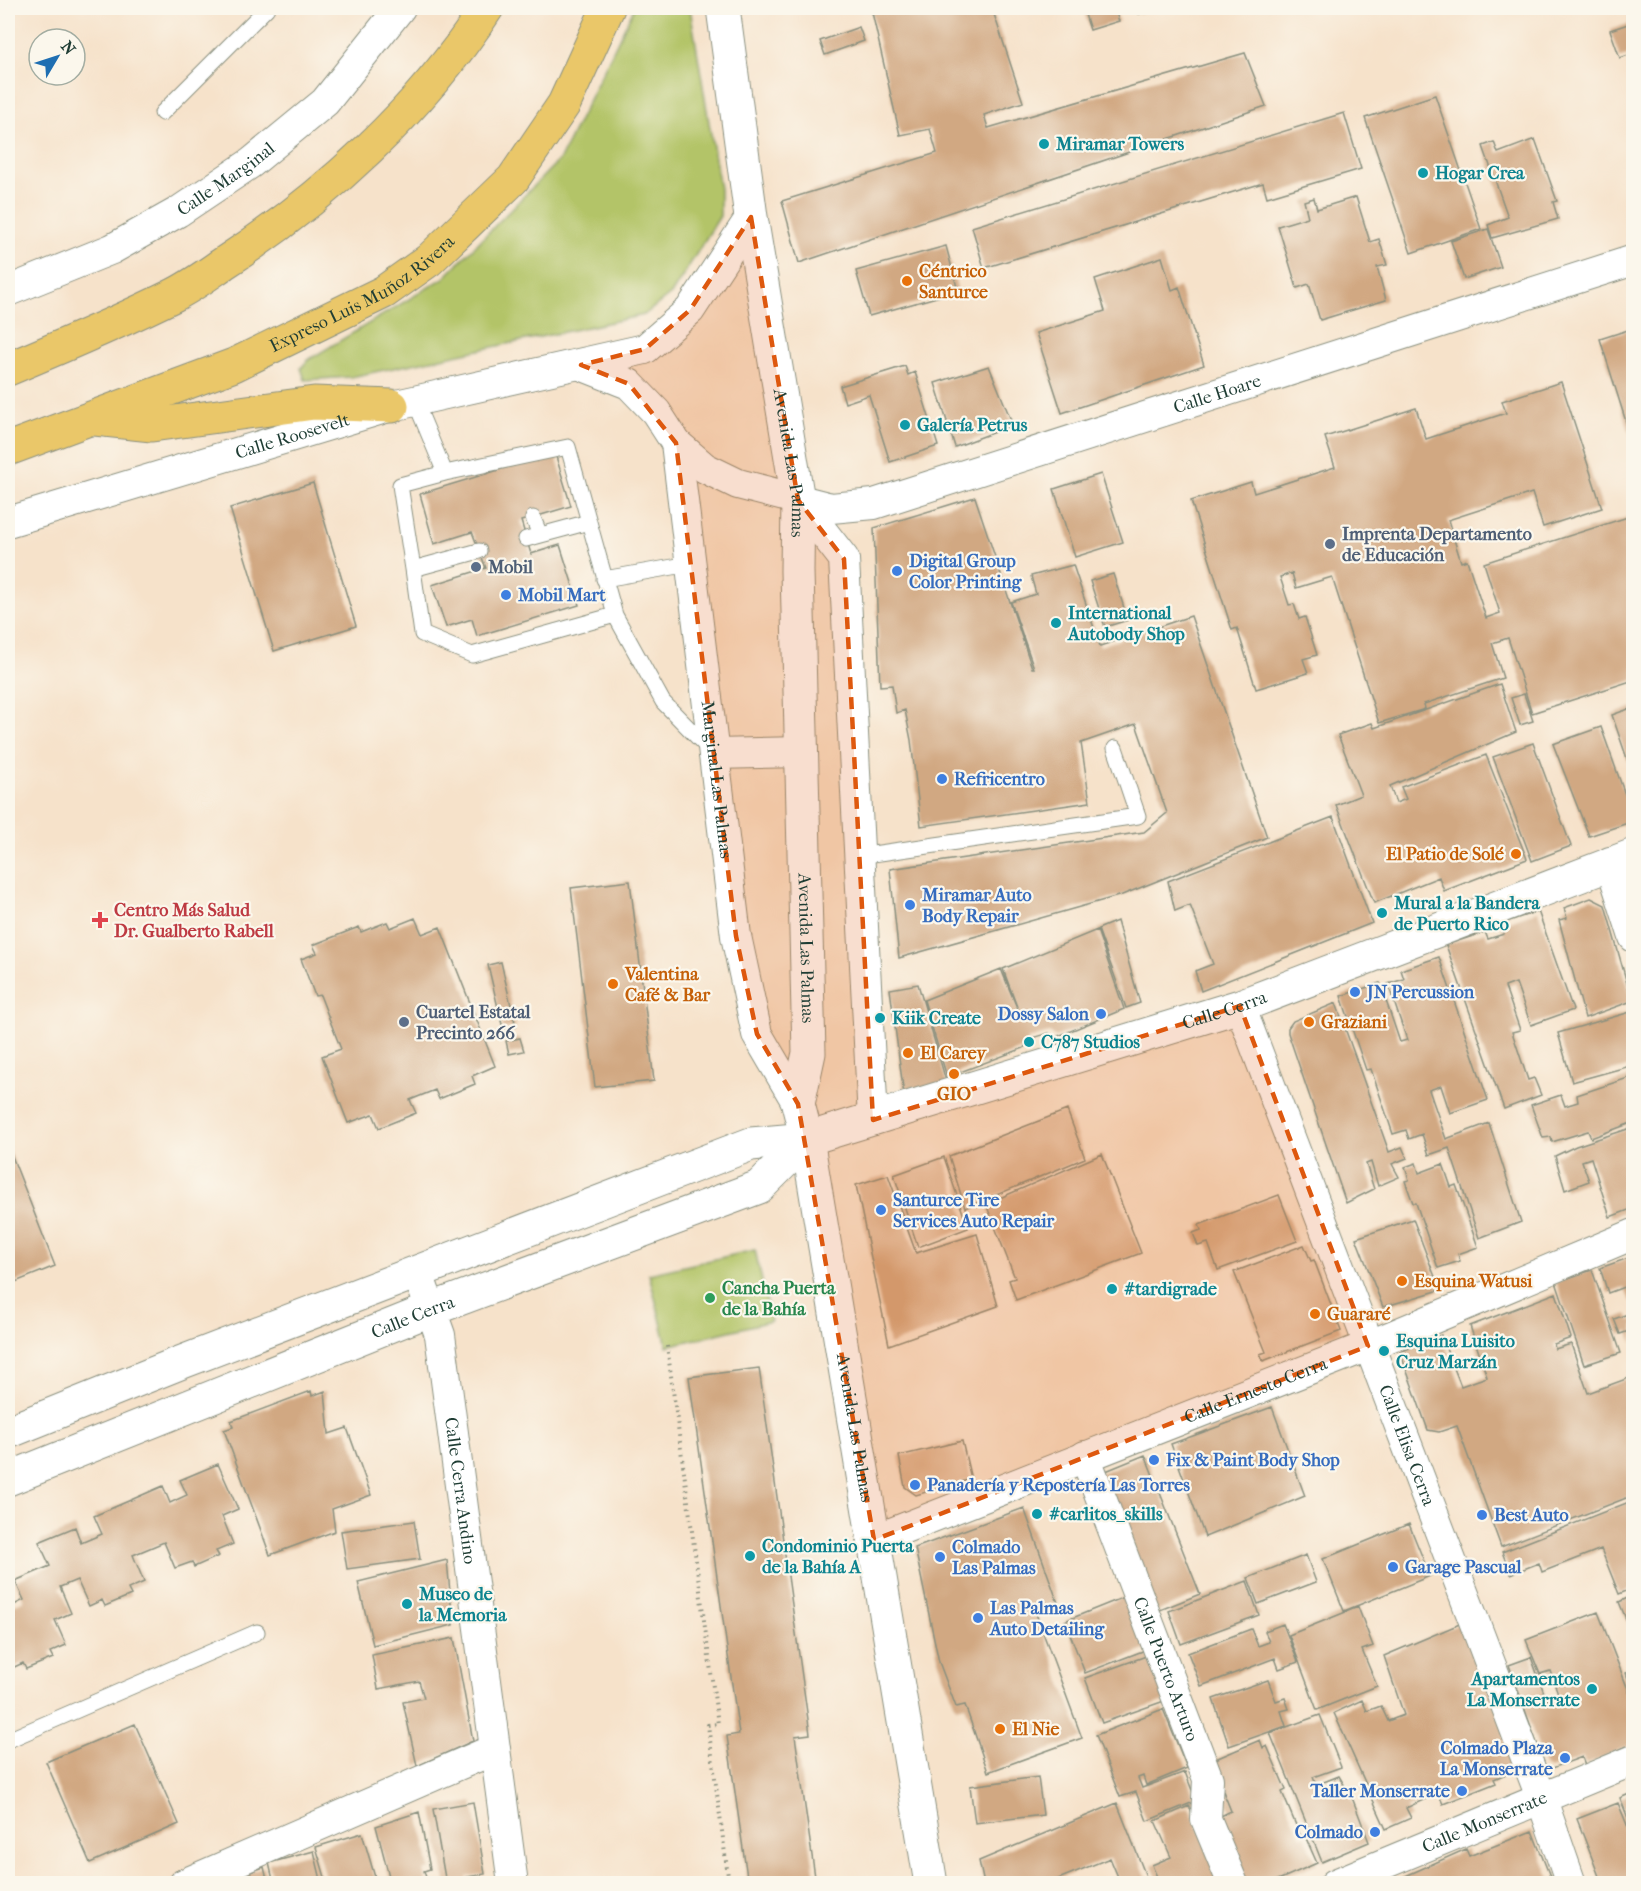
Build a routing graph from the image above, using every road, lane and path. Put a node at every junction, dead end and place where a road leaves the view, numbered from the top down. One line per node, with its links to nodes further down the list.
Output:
1 (267, 8): 6 (lane)
2 (400, 8): 9 (street, Calle Marginal)
3 (487, 8): 11 (highway)
4 (608, 8): 13 (highway, Expreso Luis Muñoz Rivera)
5 (723, 8): 7 (street, Avenida Las Palmas)
6 (162, 114)
7 (751, 217): 10 (street, Calle Roosevelt); 17 (street, Avenida Las Palmas)
8 (1634, 260): 17 (street, Calle Hoare)
9 (8, 291)
10 (582, 364): 12 (street, Calle Roosevelt); 14 (street)
11 (8, 369)
12 (404, 404): 13 (highway); 16 (lane); 19 (street, Calle Roosevelt)
13 (90, 418): 15 (highway, Expreso Luis Muñoz Rivera)
14 (676, 443): 17 (street, Calle Hoare); 22 (street, Marginal Las Palmas)
15 (8, 449)
16 (445, 473): 20 (lane); 23 (lane)
17 (798, 500): 27 (street, Avenida Las Palmas); 29 (street)
18 (533, 518): 20 (lane)
19 (8, 522)
20 (589, 522): 24 (lane)
21 (479, 551): 23 (lane)
22 (690, 564): 24 (lane); 28 (street, Marginal Las Palmas)
23 (413, 569): 25 (lane)
24 (604, 579): 25 (lane)
25 (615, 615): 28 (lane)
26 (1115, 748): 29 (lane)
27 (803, 752): 28 (street); 33 (street, Avenida Las Palmas)
28 (714, 754): 33 (street, Marginal Las Palmas)
29 (859, 856): 34 (street)
30 (1622, 858): 31 (street); 32 (street, Calle Cerra)
31 (1634, 937)
32 (1240, 1006): 34 (street, Calle Cerra); 40 (street, Calle Elisa Cerra)
33 (798, 1104): 35 (street, Avenida Las Palmas)
34 (873, 1120): 35 (street, Calle Cerra)
35 (807, 1139): 37 (street, Calle Cerra); 38 (street, Calle Cerra); 44 (street, Avenida Las Palmas)
36 (1634, 1234): 40 (street, Calle Ernesto Cerra)
37 (417, 1271): 38 (street, Calle Cerra Andino); 41 (street, Calle Cerra)
38 (432, 1309): 43 (street, Calle Cerra); 47 (street, Calle Cerra Andino)
39 (667, 1346): 52 (path)
40 (1368, 1346): 42 (street, Calle Ernesto Cerra); 49 (street, Calle Elisa Cerra)
41 (8, 1432)
42 (1084, 1456): 44 (street, Calle Ernesto Cerra); 54 (street, Calle Puerto Arturo)
43 (8, 1479)
44 (874, 1540): 53 (street, Avenida Las Palmas)
45 (257, 1632): 46 (lane)
46 (8, 1740)
47 (495, 1749): 50 (street); 51 (street, Calle Cerra Andino)
48 (1634, 1760): 49 (street, Calle Monserrate)
49 (1541, 1797): 55 (street, Calle Monserrate); 56 (street, Calle Elisa Cerra)
50 (184, 1884)
51 (513, 1884)
52 (729, 1884)
53 (931, 1884)
54 (1233, 1884)
55 (1335, 1884)
56 (1571, 1884)

